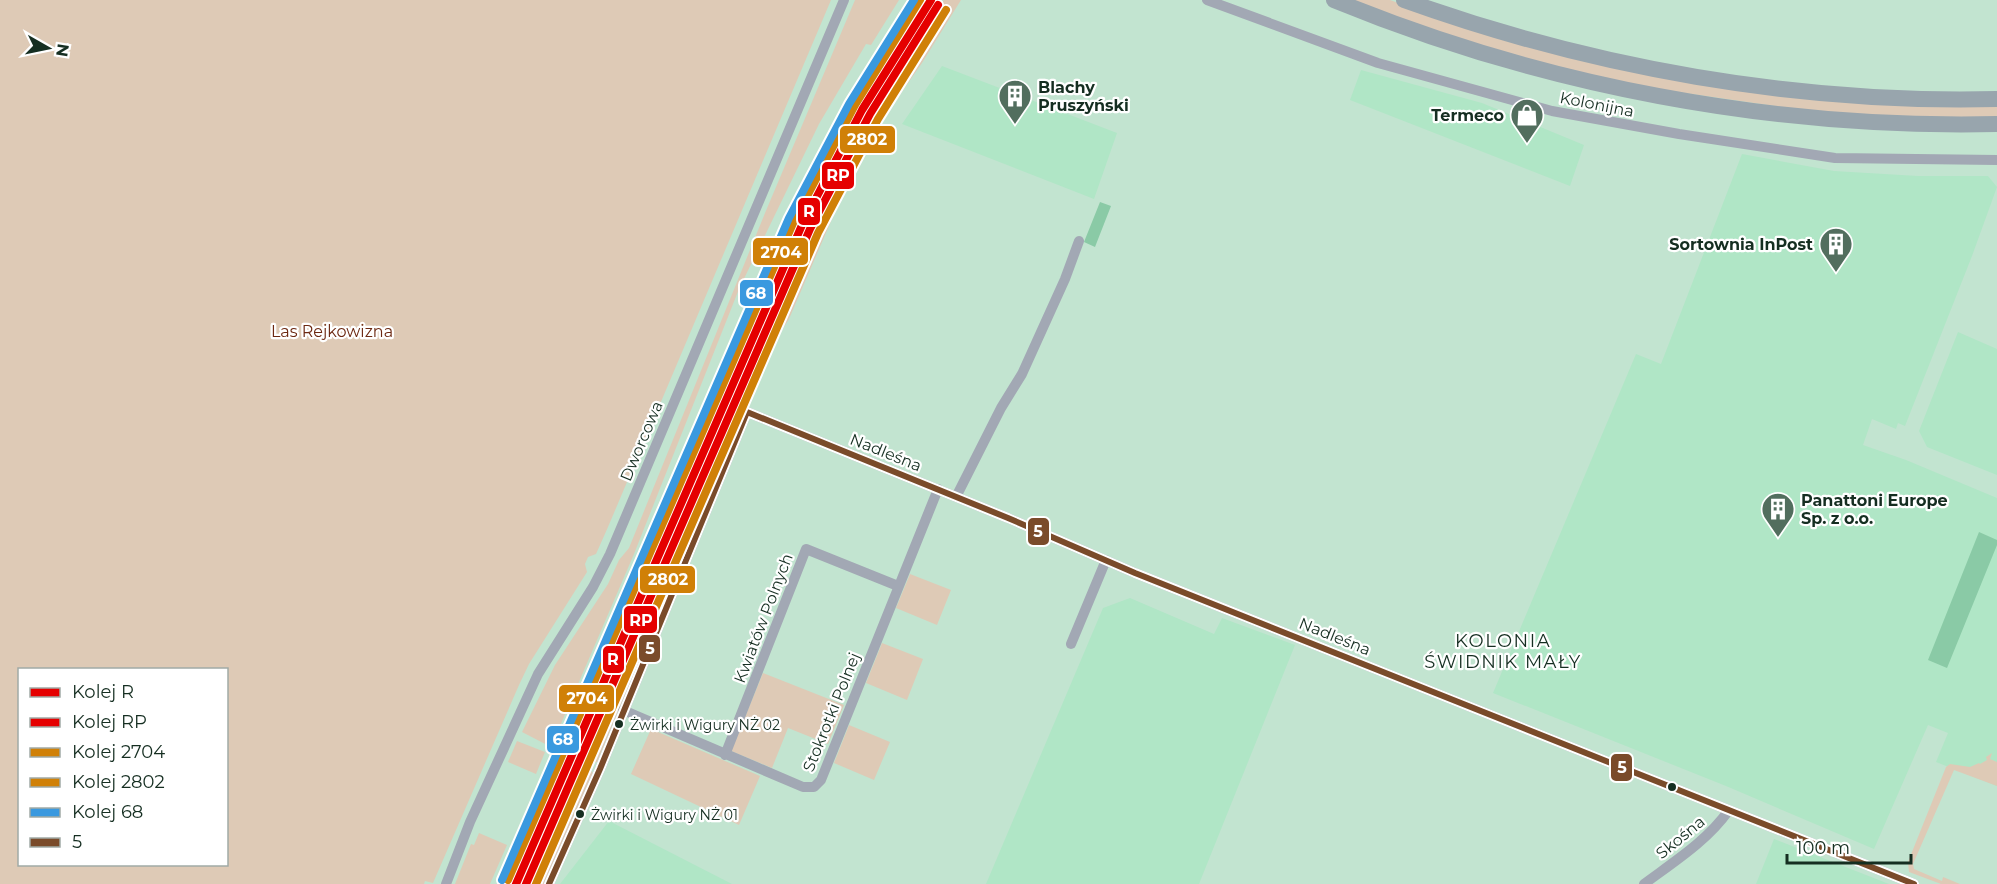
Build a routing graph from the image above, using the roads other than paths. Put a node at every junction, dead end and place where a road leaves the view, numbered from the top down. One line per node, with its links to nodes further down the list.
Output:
1 (844, 0): 17 (street, Dworcowa)
2 (1207, 0): 7 (street, Kolonijna)
3 (1334, 0): 6 (highway)
4 (1404, 0): 5 (highway)
5 (1997, 99)
6 (1995, 125)
7 (1997, 160)
8 (1079, 241): 10 (street)
9 (938, 489): 10 (street, Nadleśna); 12 (street, Stokrotki Polnej); 14 (street, Nadleśna)
10 (956, 496): 11 (street, Nadleśna)
11 (1106, 560): 13 (street); 16 (street, Nadleśna)
12 (898, 586): 15 (street, Stokrotki Polnej); 15 (street, Kwiatów Polnych)
13 (1071, 644)
14 (623, 711): 15 (street, Stokrotki Polnej); 18 (street)
15 (725, 755)
16 (1729, 810): 19 (street, Skośna); 20 (street, Nadleśna)
17 (446, 884)
18 (549, 884)
19 (1644, 884)
20 (1914, 884)

